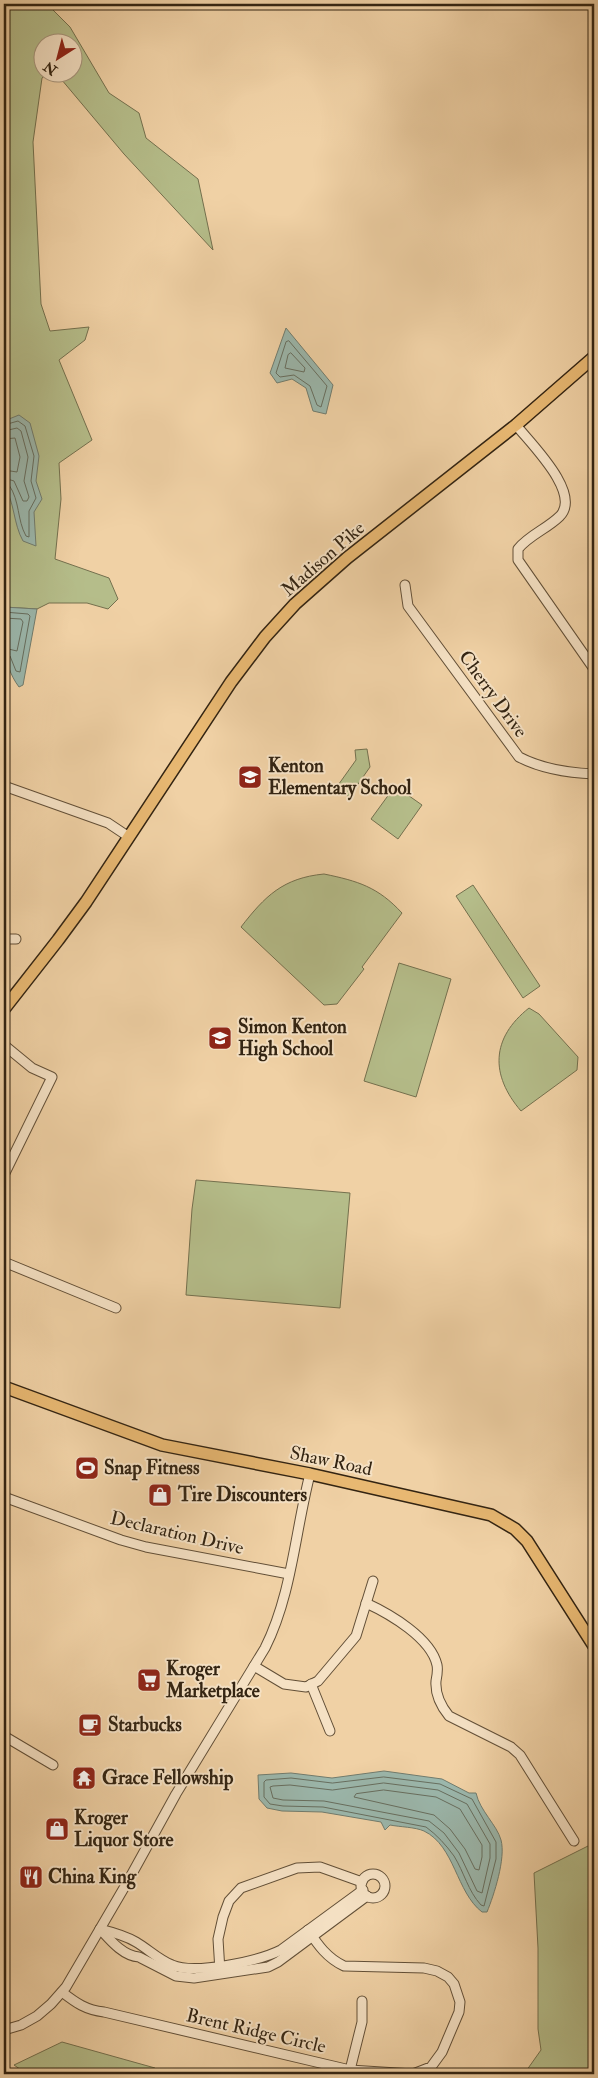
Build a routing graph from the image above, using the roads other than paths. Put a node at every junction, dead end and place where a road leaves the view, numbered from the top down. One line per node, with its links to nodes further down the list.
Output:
1 (594, 357): 2 (main road, Madison Pike)
2 (516, 426): 4 (street); 7 (main road, Madison Pike)
3 (405, 585): 5 (street, Cherry Drive)
4 (594, 669)
5 (594, 774)
6 (4, 786): 7 (street)
7 (129, 837): 10 (main road, Madison Pike)
8 (4, 939): 9 (street)
9 (16, 939)
10 (4, 1008)
11 (4, 1043): 12 (street)
12 (4, 1175)
13 (4, 1262): 14 (street)
14 (116, 1308)
15 (4, 1387): 16 (main road, Shaw Road)
16 (310, 1474): 18 (street); 21 (main road, Shaw Road)
17 (4, 1497): 18 (street, Declaration Drive)
18 (289, 1574): 22 (street)
19 (373, 1581): 20 (street)
20 (366, 1603): 23 (street); 27 (street)
21 (594, 1646)
22 (254, 1666): 23 (street); 28 (street)
23 (311, 1684): 24 (street)
24 (330, 1731)
25 (4, 1736): 26 (street)
26 (53, 1765)
27 (574, 1841)
28 (100, 1928): 30 (street); 30 (street); 31 (street)
29 (311, 1934): 30 (street); 30 (street); 34 (street, Brent Ridge Circle)
30 (220, 1970)
31 (62, 1992): 33 (street); 34 (street, Brent Ridge Circle)
32 (362, 2001): 34 (street)
33 (4, 2030)
34 (350, 2070)

